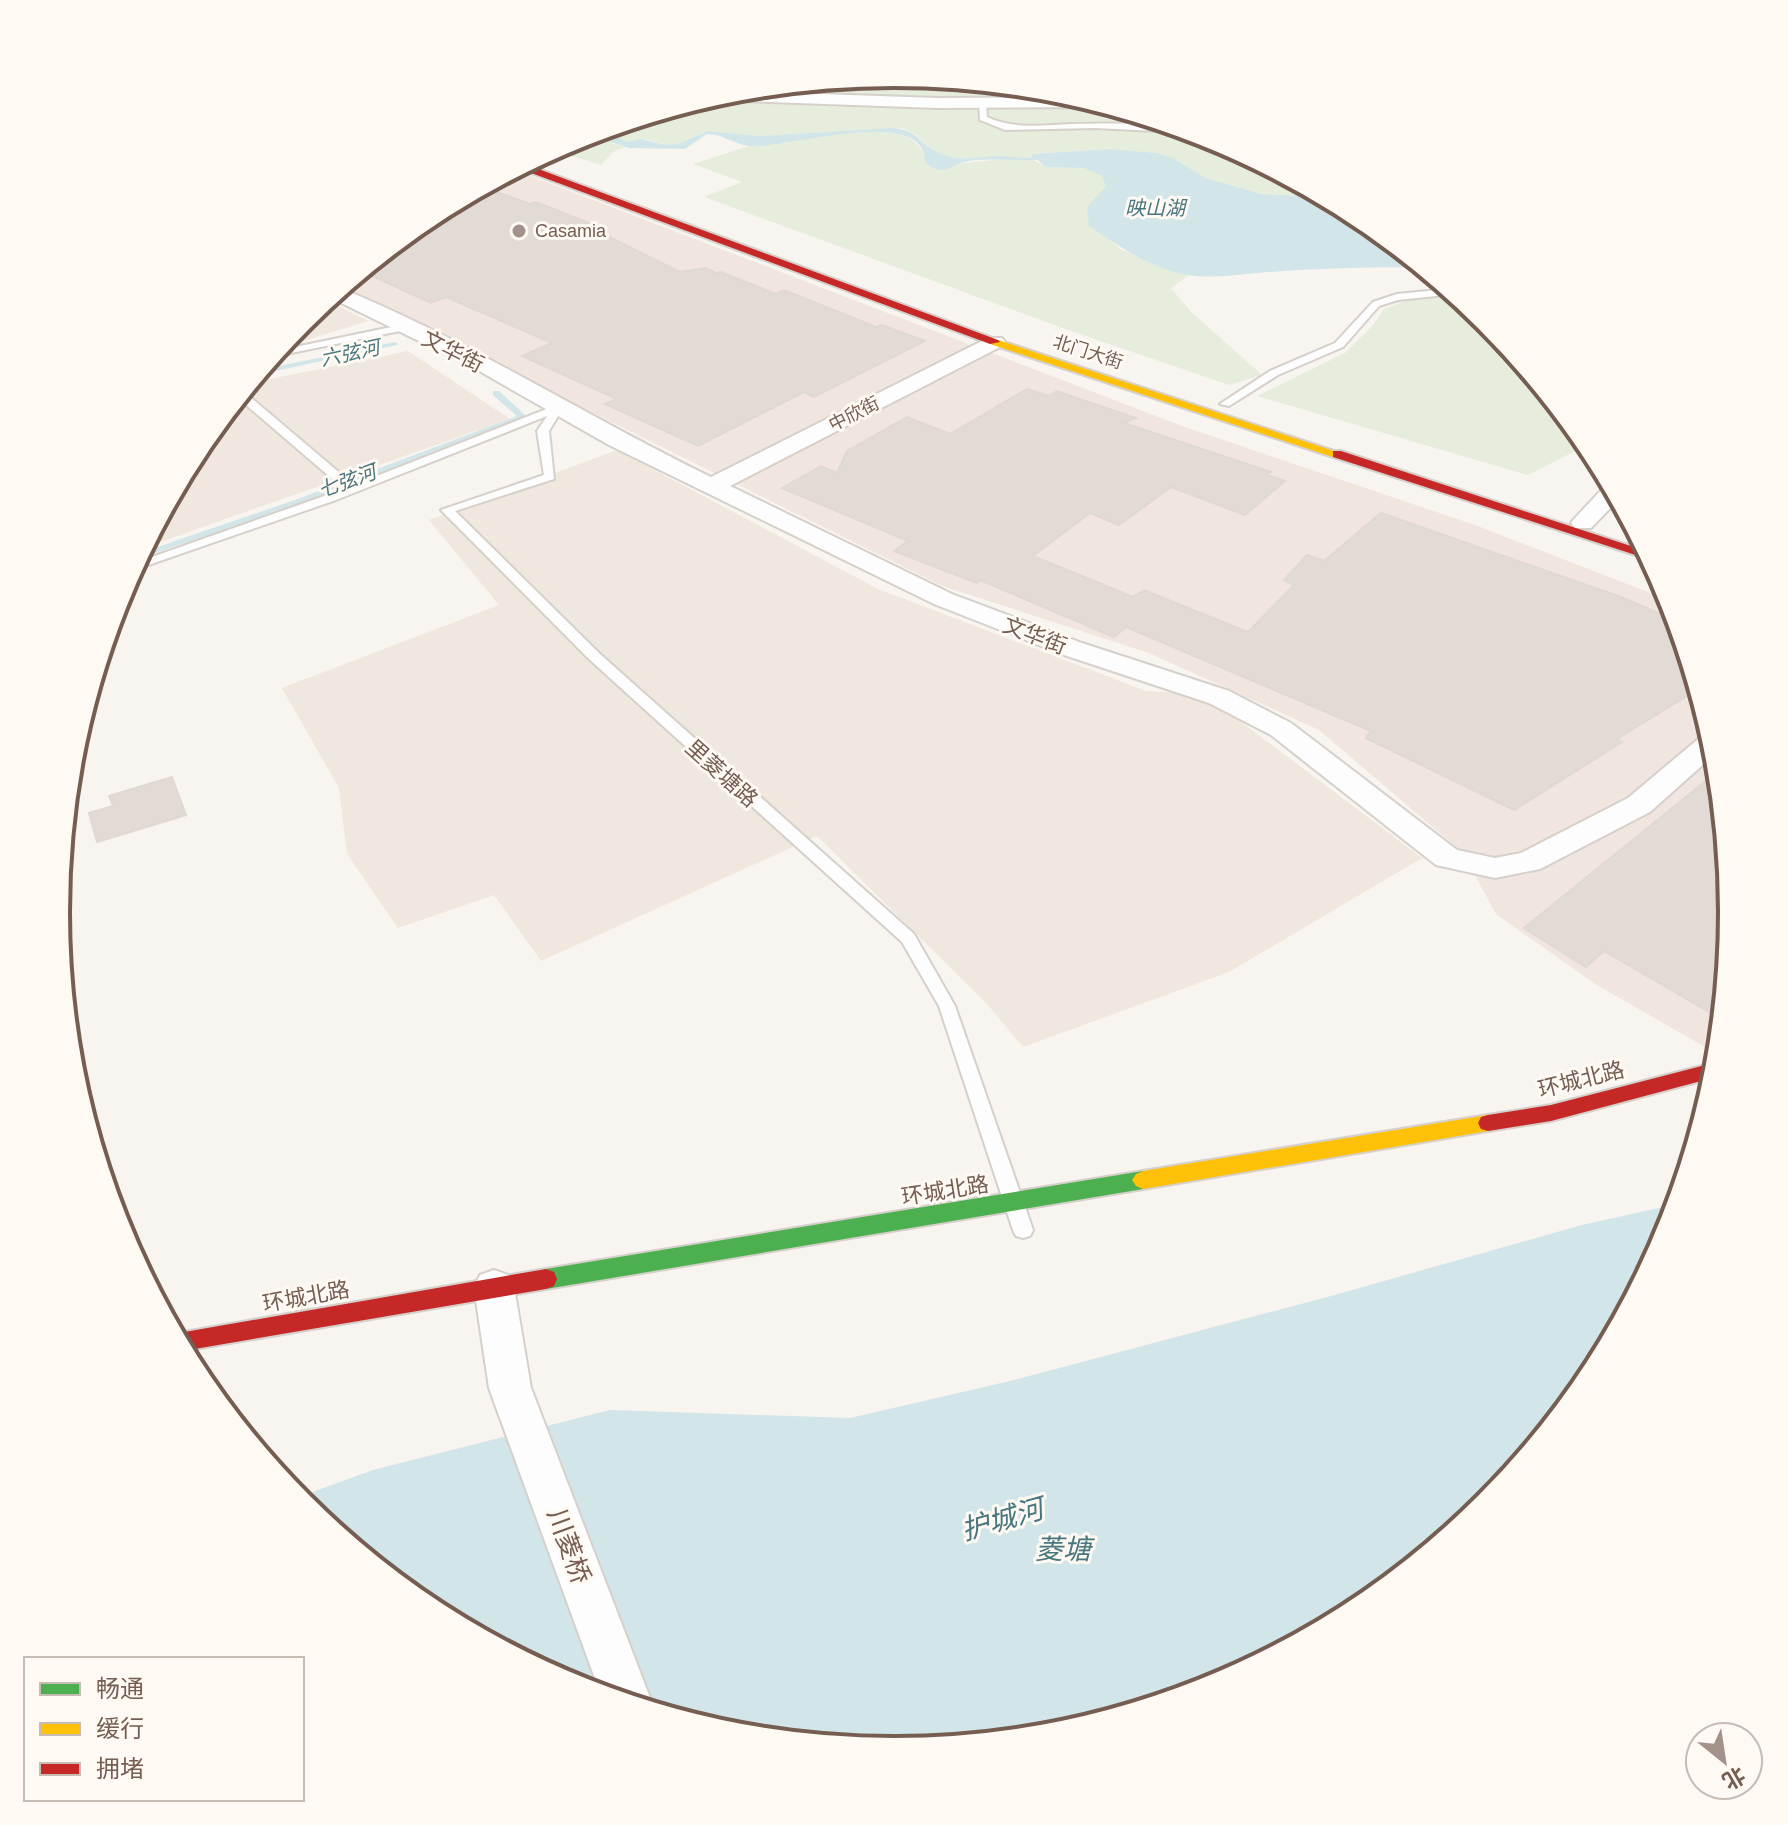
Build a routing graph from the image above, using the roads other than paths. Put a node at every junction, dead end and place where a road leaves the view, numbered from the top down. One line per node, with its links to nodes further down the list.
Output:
1 (780, 97): 3 (street)
2 (1045, 102): 3 (street)
3 (982, 103): 4 (lane)
4 (1150, 129)
5 (547, 165): 13 (main road, 北门大街)
6 (534, 171): 10 (main road, 北门大街)
7 (1437, 293): 13 (lane)
8 (346, 298): 9 (street, 文华街)
9 (406, 327): 11 (lane); 14 (street, 文华街)
10 (995, 342): 15 (street, 中欣街); 20 (main road, 北门大街)
11 (291, 351)
12 (248, 401): 16 (lane)
13 (1225, 404): 18 (main road, 北门大街)
14 (558, 408): 15 (street, 文华街); 16 (lane); 24 (lane, 里菱塘路)
15 (712, 486): 22 (street, 文华街)
16 (352, 490): 21 (lane)
17 (1606, 498): 18 (street)
18 (1583, 523): 19 (main road, 北门大街)
19 (1627, 537)
20 (1634, 551)
21 (148, 562)
22 (1702, 751)
23 (1702, 1073): 24 (main road, 环城北路)
24 (1017, 1203): 25 (lane, 里菱塘路); 26 (main road, 环城北路)
25 (1023, 1230)
26 (491, 1302): 27 (main road, 环城北路); 28 (street, 川菱桥)
27 (190, 1340)
28 (623, 1691)

